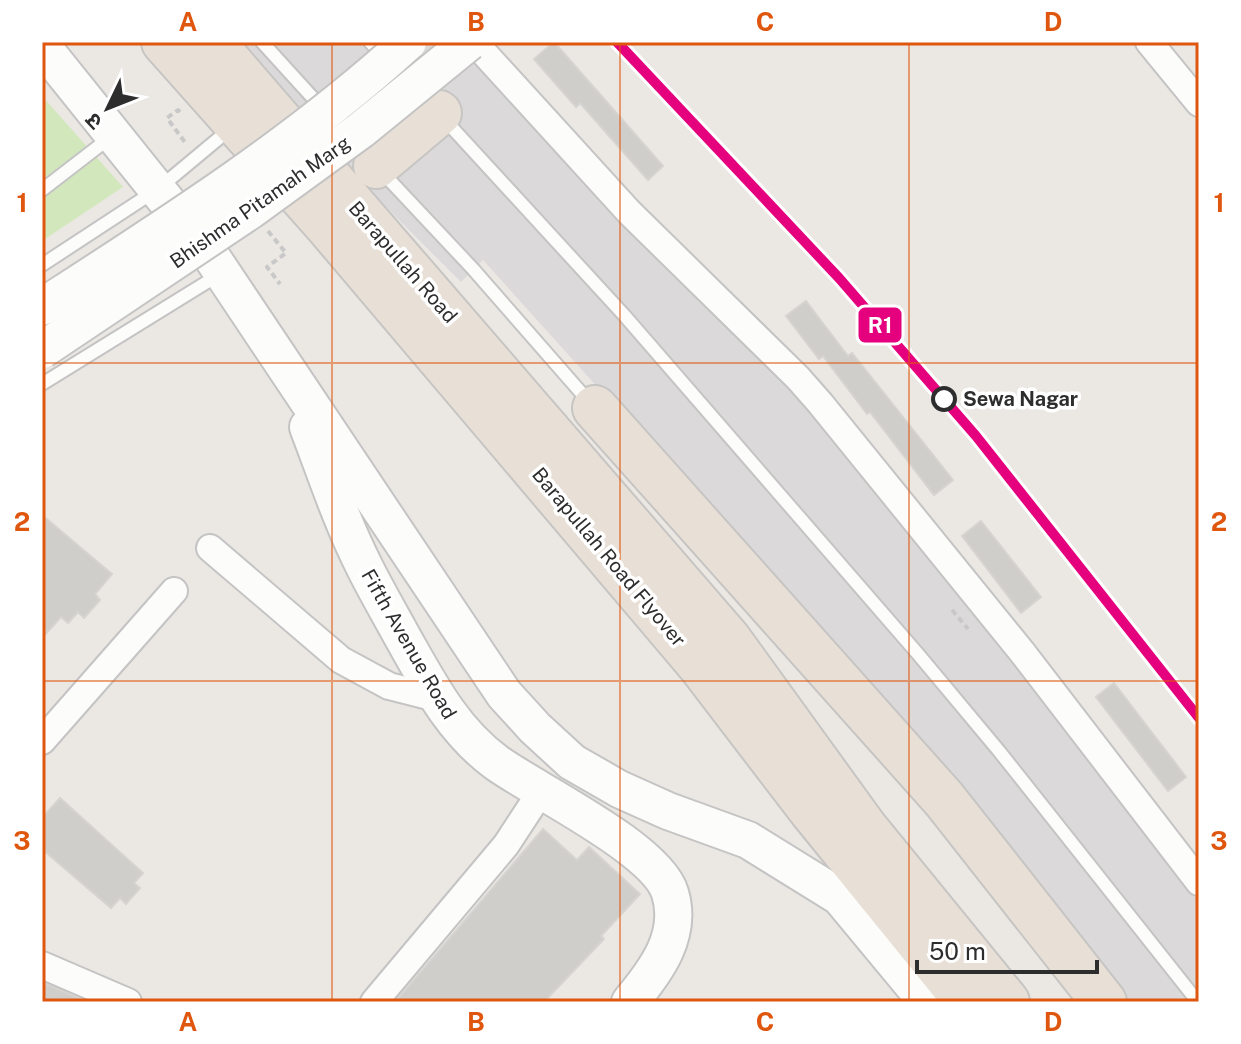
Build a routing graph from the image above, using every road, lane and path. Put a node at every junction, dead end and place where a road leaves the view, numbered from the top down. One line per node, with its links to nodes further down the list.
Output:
1 (164, 42): 13 (highway)
2 (212, 42): 30 (highway, Barapullah Road)
3 (262, 42): 12 (lane)
4 (370, 42): 9 (lane)
5 (408, 42): 24 (street, Bhishma Pitamah Marg, bridge)
6 (472, 42): 25 (street, Bhishma Pitamah Marg, bridge); 39 (street)
7 (1149, 42): 10 (street)
8 (42, 46): 15 (street)
9 (429, 102): 17 (highway); 48 (lane)
10 (1199, 103)
11 (178, 110): 16 (path)
12 (334, 121)
13 (236, 124): 18 (lane); 35 (highway, Barapullah Road Flyover)
14 (345, 132): 17 (lane)
15 (114, 135): 18 (street); 19 (lane)
16 (188, 147)
17 (365, 155): 28 (lane)
18 (158, 189): 21 (lane); 22 (street)
19 (42, 190)
20 (268, 231): 23 (path)
21 (42, 265)
22 (222, 273): 26 (street); 27 (lane)
23 (280, 284)
24 (42, 307)
25 (42, 350)
26 (288, 372): 36 (street, Fifth Avenue Road); 44 (street)
27 (42, 384)
28 (595, 408): 29 (highway)
29 (632, 450): 30 (highway); 31 (highway)
30 (593, 482): 33 (highway, Barapullah Road Flyover)
31 (702, 529): 33 (highway); 47 (highway)
32 (210, 548): 36 (street)
33 (662, 562): 35 (highway, Barapullah Road Flyover)
34 (174, 591): 37 (street)
35 (715, 652): 45 (highway, Barapullah Road Flyover); 46 (highway, Barapullah Road Flyover)
36 (436, 698): 38 (street, Fifth Avenue Road)
37 (42, 741)
38 (542, 790): 42 (street); 43 (street, Fifth Avenue Road)
39 (1199, 882)
40 (42, 965): 41 (street)
41 (128, 1002)
42 (374, 1002)
43 (630, 1002)
44 (927, 1002)
45 (967, 1002)
46 (1007, 1002)
47 (1104, 1002)
48 (1198, 1002)

